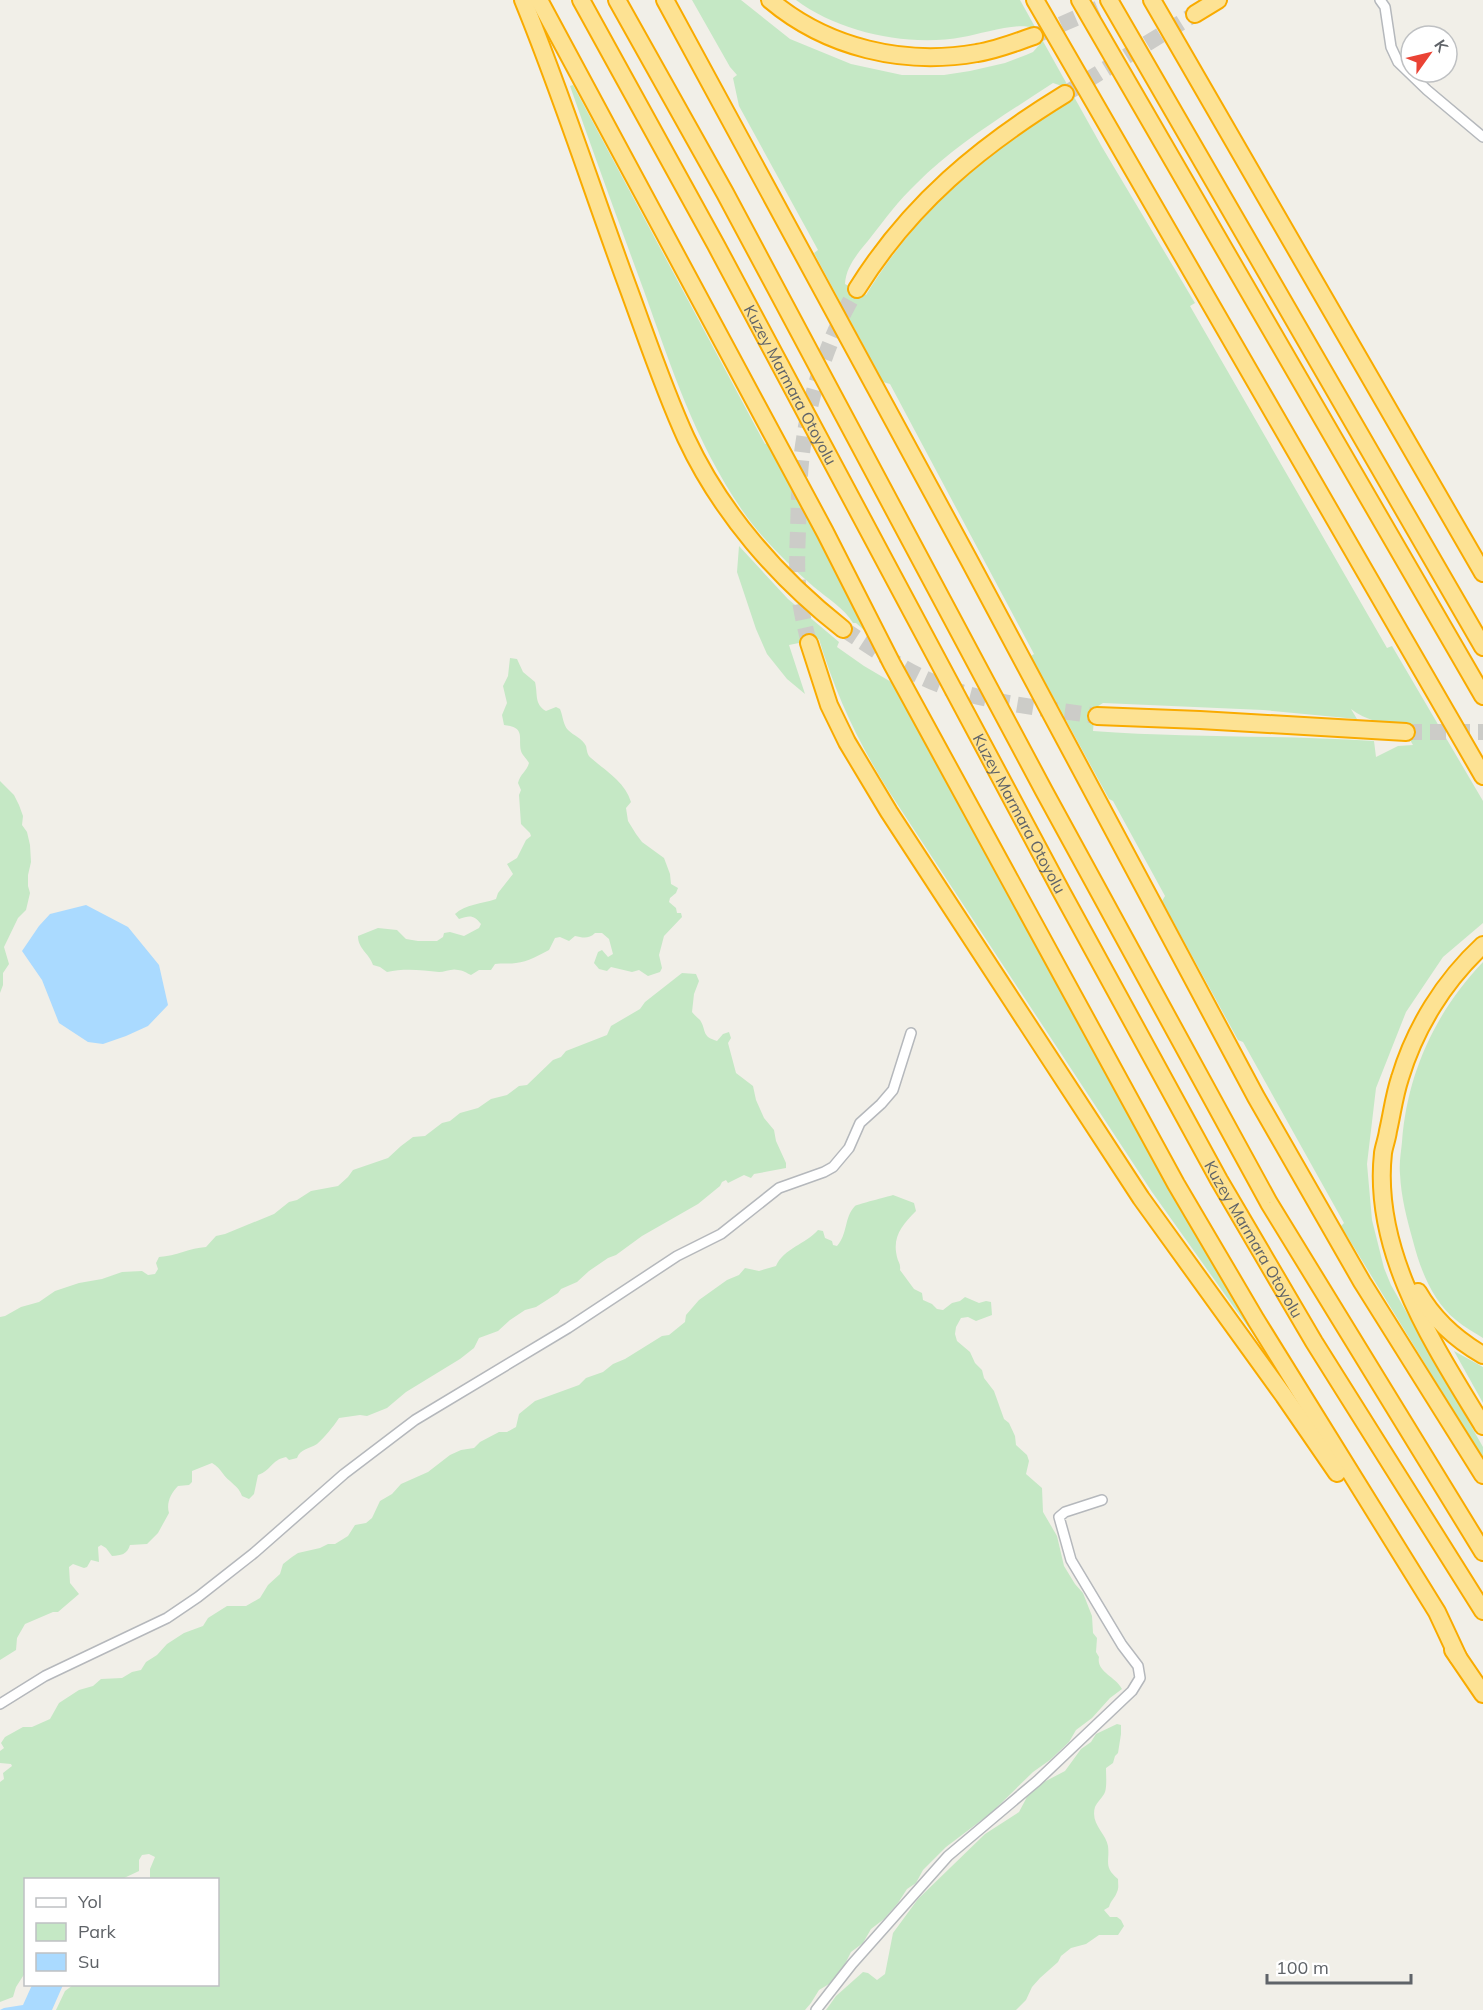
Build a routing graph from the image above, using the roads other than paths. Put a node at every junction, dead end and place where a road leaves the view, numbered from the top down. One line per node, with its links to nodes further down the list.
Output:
1 (523, 0): 21 (highway)
2 (539, 0): 37 (highway)
3 (581, 0): 36 (highway, Kuzey Marmara Otoyolu)
4 (618, 0): 35 (highway, Kuzey Marmara Otoyolu)
5 (665, 0): 33 (highway)
6 (764, 0): 15 (highway)
7 (770, 0): 15 (highway)
8 (1035, 0): 27 (highway)
9 (1080, 0): 24 (highway)
10 (1109, 0): 23 (highway)
11 (1152, 0): 20 (highway)
12 (1218, 0): 14 (highway)
13 (1380, 0): 18 (street)
14 (1195, 14)
15 (790, 15): 16 (highway)
16 (1034, 36)
17 (1065, 94): 19 (highway)
18 (1483, 137)
19 (857, 288)
20 (1483, 573)
21 (843, 629)
22 (809, 643): 37 (highway)
23 (1483, 647)
24 (1483, 696)
25 (1096, 716): 26 (highway)
26 (1406, 732)
27 (1483, 776)
28 (1483, 945): 30 (highway)
29 (911, 1033): 39 (street)
30 (1388, 1132): 31 (highway); 32 (highway)
31 (1483, 1355)
32 (1483, 1426)
33 (1483, 1475)
34 (1102, 1500): 40 (street)
35 (1483, 1552)
36 (1483, 1611)
37 (1458, 1657): 38 (highway)
38 (1483, 1694)
39 (0, 1704)
40 (816, 2010)

